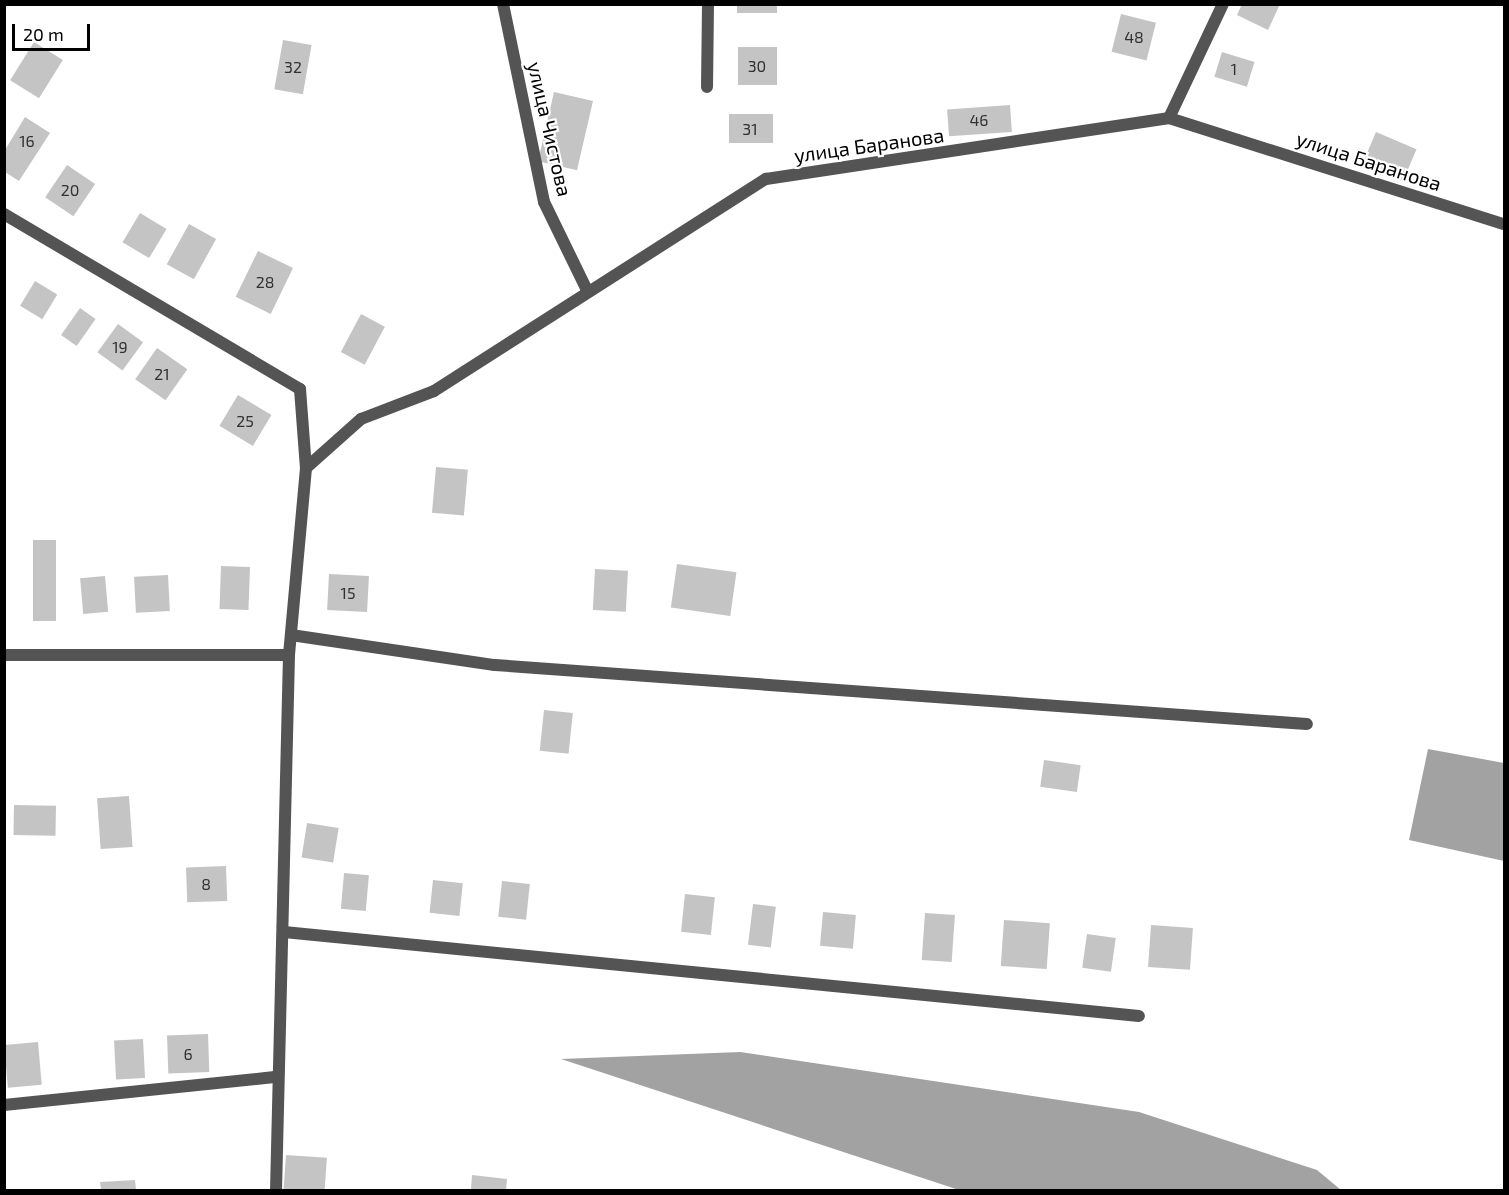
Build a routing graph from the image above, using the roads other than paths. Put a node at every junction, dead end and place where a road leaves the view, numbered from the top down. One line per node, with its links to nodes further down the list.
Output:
1 (503, 4): 8 (street, улица Чистова)
2 (708, 4): 4 (street)
3 (1223, 4): 5 (street)
4 (707, 87)
5 (1169, 118): 7 (street, улица Баранова); 8 (street, улица Баранова)
6 (4, 214): 9 (street)
7 (1504, 224)
8 (587, 290): 9 (street, улица Баранова)
9 (306, 468): 10 (street)
10 (291, 635): 12 (street); 13 (street)
11 (4, 656): 12 (street)
12 (289, 656): 14 (street)
13 (1307, 724)
14 (284, 932): 15 (street); 16 (street)
15 (1139, 1016)
16 (275, 1077): 17 (street); 18 (street)
17 (4, 1105)
18 (276, 1191)

